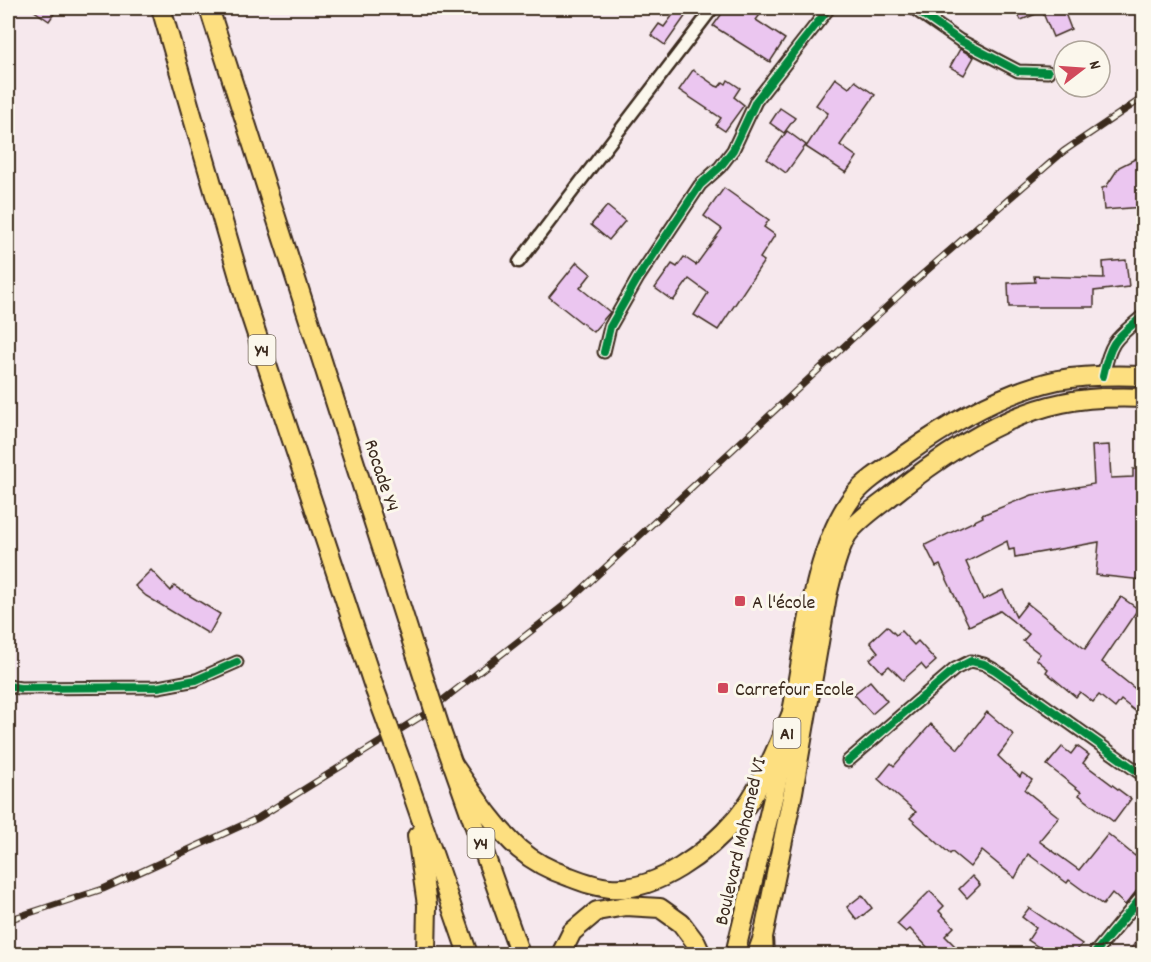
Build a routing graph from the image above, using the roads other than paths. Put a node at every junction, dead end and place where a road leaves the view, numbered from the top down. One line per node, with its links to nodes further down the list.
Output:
1 (160, 8): 19 (main road, Y4, bridge)
2 (209, 8): 17 (main road, Rocade Y4 / Y4, bridge)
3 (713, 8): 7 (street)
4 (829, 8): 9 (street)
5 (913, 8): 6 (street)
6 (1048, 72)
7 (519, 262)
8 (1143, 315): 10 (street)
9 (604, 352)
10 (1103, 376): 11 (main road, Boulevard Mohamed VI / A1); 15 (main road, Boulevard Mohamed VI / A1)
11 (1143, 376)
12 (1143, 398): 21 (main road, Boulevard Mohamed VI / A1)
13 (237, 662): 14 (street)
14 (8, 686)
15 (792, 713): 17 (main road); 27 (main road, Boulevard Mohamed VI / A1)
16 (848, 761): 18 (street)
17 (453, 763): 24 (main road, Rocade Y4 / Y4)
18 (1143, 776)
19 (412, 796): 22 (main road); 23 (main road, Y4)
20 (1143, 894): 29 (street)
21 (764, 946): 28 (main road, Boulevard Mohamed VI / A1)
22 (426, 954)
23 (468, 954)
24 (520, 954)
25 (561, 954): 26 (main road)
26 (701, 954)
27 (735, 954)
28 (757, 954)
29 (1094, 954)

